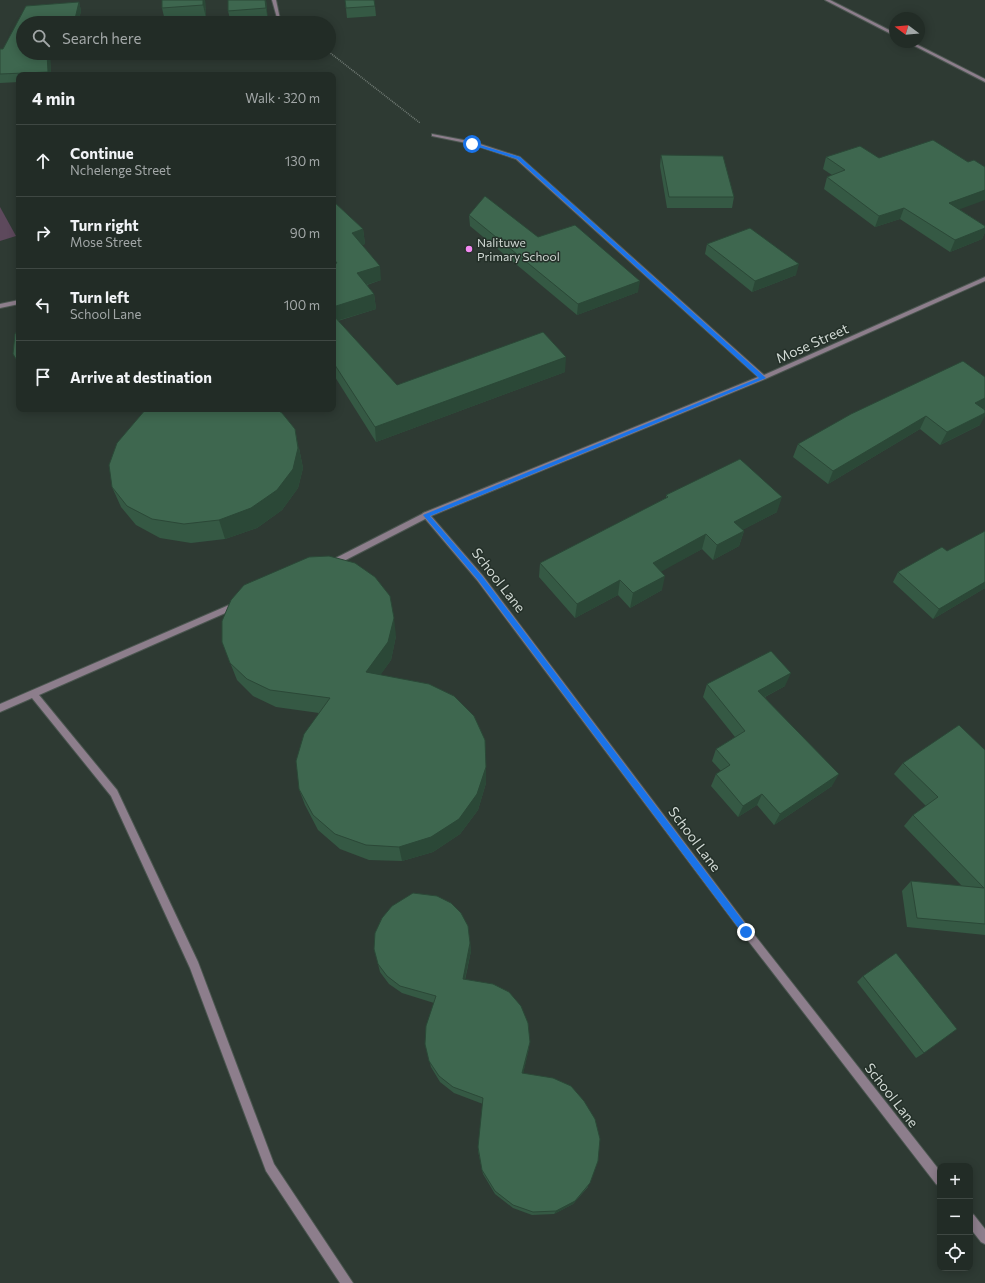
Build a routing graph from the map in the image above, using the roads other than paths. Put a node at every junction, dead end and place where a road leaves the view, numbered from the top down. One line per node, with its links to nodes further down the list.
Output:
1 (274, 0): 3 (street)
2 (827, 0): 4 (street)
3 (278, 16)
4 (889, 32)
5 (921, 48): 6 (street)
6 (985, 81)
7 (434, 135): 11 (street)
8 (985, 279): 11 (street, Mose Street)
9 (16, 303): 10 (street)
10 (0, 306)
11 (763, 378): 12 (street, Mose Street)
12 (426, 515): 13 (street, Mose Street); 17 (street, School Lane)
13 (321, 568)
14 (242, 603): 15 (street)
15 (34, 694): 16 (street); 20 (street)
16 (0, 708)
17 (937, 1176)
18 (973, 1223): 19 (street)
19 (985, 1238)
20 (347, 1283)

